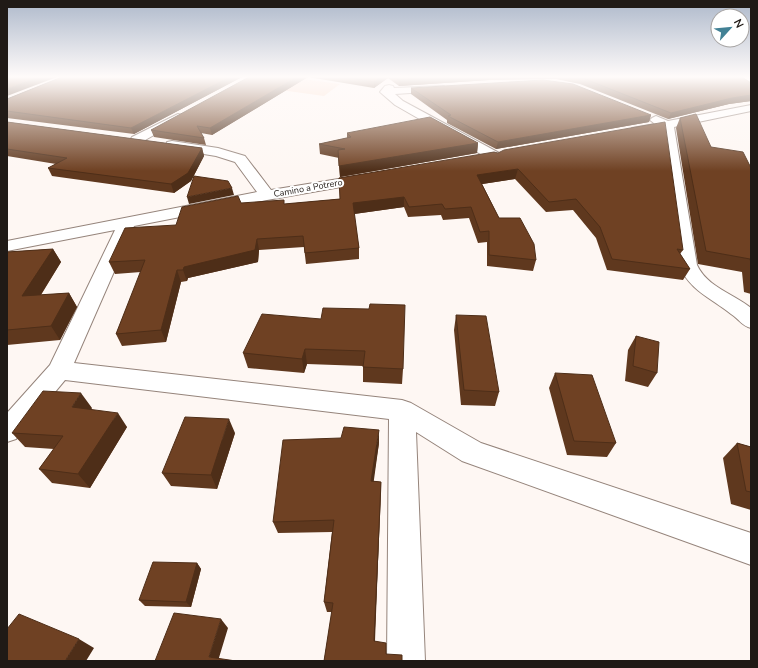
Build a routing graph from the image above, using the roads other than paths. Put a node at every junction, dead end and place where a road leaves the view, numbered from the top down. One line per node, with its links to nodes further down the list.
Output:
1 (408, 108): 10 (street)
2 (751, 108): 5 (street)
3 (191, 110): 8 (street)
4 (647, 116): 5 (street)
5 (668, 125): 6 (street); 16 (street)
6 (621, 134)
7 (121, 138): 8 (street)
8 (136, 140): 13 (street)
9 (512, 154): 10 (street)
10 (496, 157): 11 (street)
11 (472, 161)
12 (386, 175): 13 (street, Camino a Potrero)
13 (267, 195): 14 (street, Camino a Potrero)
14 (127, 223): 15 (street, Camino a Potrero); 17 (street)
15 (7, 246)
16 (751, 321)
17 (59, 370): 18 (street); 19 (street)
18 (402, 410): 20 (street); 21 (street)
19 (7, 431)
20 (751, 549)
21 (406, 661)

